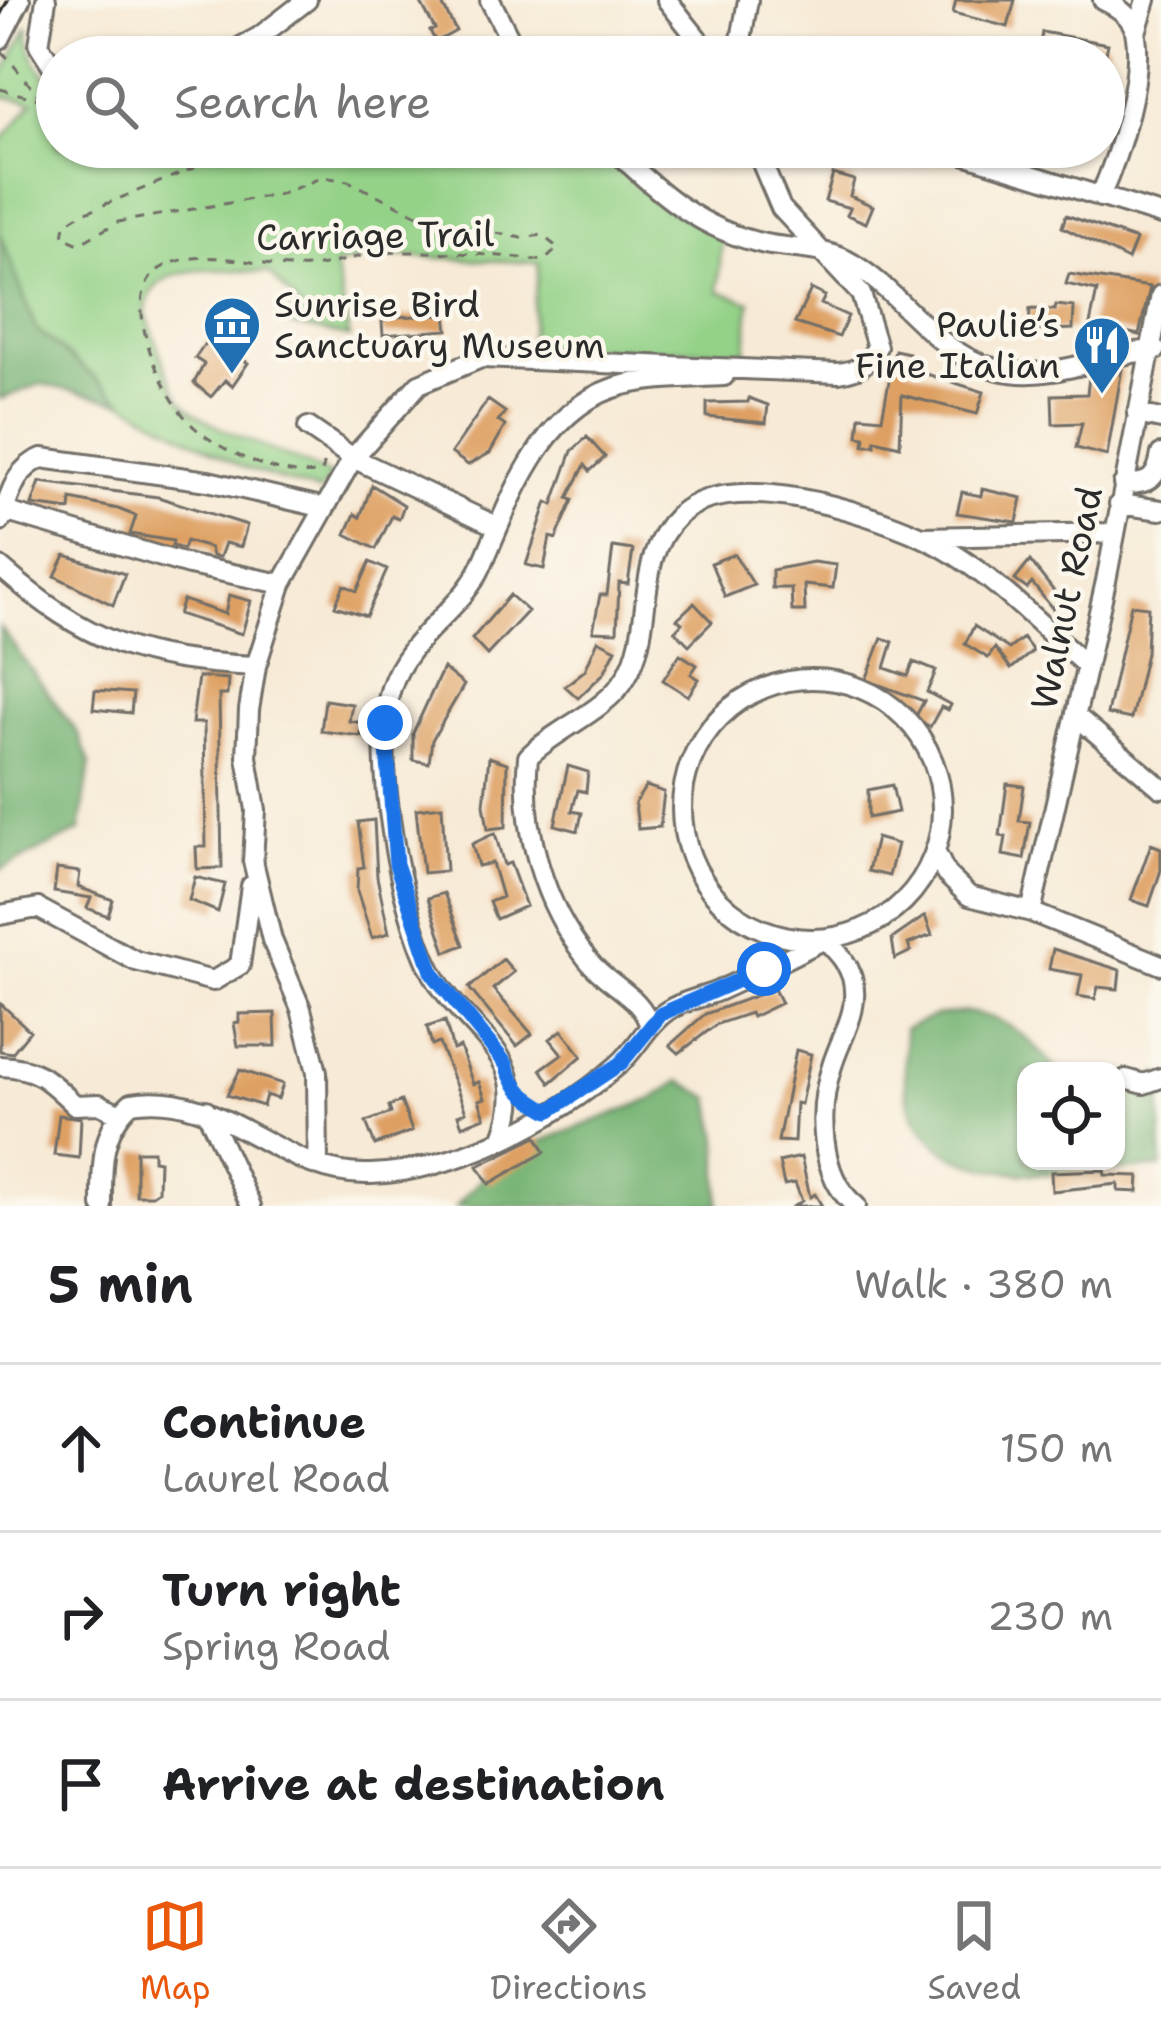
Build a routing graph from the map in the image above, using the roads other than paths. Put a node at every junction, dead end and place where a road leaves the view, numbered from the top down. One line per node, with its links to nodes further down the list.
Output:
1 (20, 0): 15 (street)
2 (46, 0): 10 (street)
3 (308, 0): 11 (street)
4 (490, 0): 12 (street)
5 (667, 0): 13 (street)
6 (748, 0): 14 (street)
7 (1102, 0): 9 (street)
8 (1146, 0): 9 (street)
9 (1136, 32): 16 (street)
10 (40, 36)
11 (262, 36)
12 (508, 36)
13 (695, 36)
14 (741, 36)
15 (0, 43)
16 (1125, 122)
17 (633, 168): 23 (street)
18 (764, 168): 23 (street)
19 (1008, 168): 21 (street)
20 (1110, 168): 21 (street)
21 (1100, 197): 22 (street)
22 (1161, 215)
23 (826, 254): 25 (street); 26 (street)
24 (1161, 295): 25 (street, Walnut Road)
25 (1156, 350): 27 (street, Walnut Road)
26 (776, 368): 31 (street); 36 (street)
27 (1137, 414): 28 (street); 32 (street, Walnut Road)
28 (1161, 419)
29 (308, 427): 31 (street)
30 (1161, 454): 32 (street)
31 (352, 458): 33 (street); 36 (street)
32 (1121, 494): 34 (street); 37 (street, Walnut Road)
33 (321, 507): 35 (street); 40 (street)
34 (1161, 510)
35 (2, 516): 40 (street)
36 (498, 527): 57 (street)
37 (1114, 533): 38 (street); 42 (street, Walnut Road)
38 (923, 537): 42 (street); 51 (street)
39 (0, 567): 41 (street)
40 (282, 584): 41 (street)
41 (256, 666): 46 (street)
42 (1087, 666): 43 (street, Walnut Road)
43 (1076, 716): 44 (street); 47 (street, Walnut Road)
44 (1161, 788)
45 (935, 850): 47 (street); 49 (street); 49 (street)
46 (253, 861): 48 (street); 62 (street)
47 (1031, 912): 50 (street)
48 (0, 915)
49 (825, 939): 52 (street); 65 (street)
50 (1161, 965)
51 (631, 996): 52 (street); 53 (street)
52 (678, 1005): 53 (street)
53 (650, 1028): 59 (street)
54 (0, 1066): 60 (street)
55 (1161, 1078): 56 (street)
56 (1126, 1079)
57 (511, 1082): 59 (street); 61 (street)
58 (206, 1110): 60 (street); 62 (street); 64 (street)
59 (549, 1111): 61 (street)
60 (120, 1114): 63 (street)
61 (502, 1137): 62 (street)
62 (319, 1165)
63 (102, 1206)
64 (251, 1206)
65 (856, 1206)

